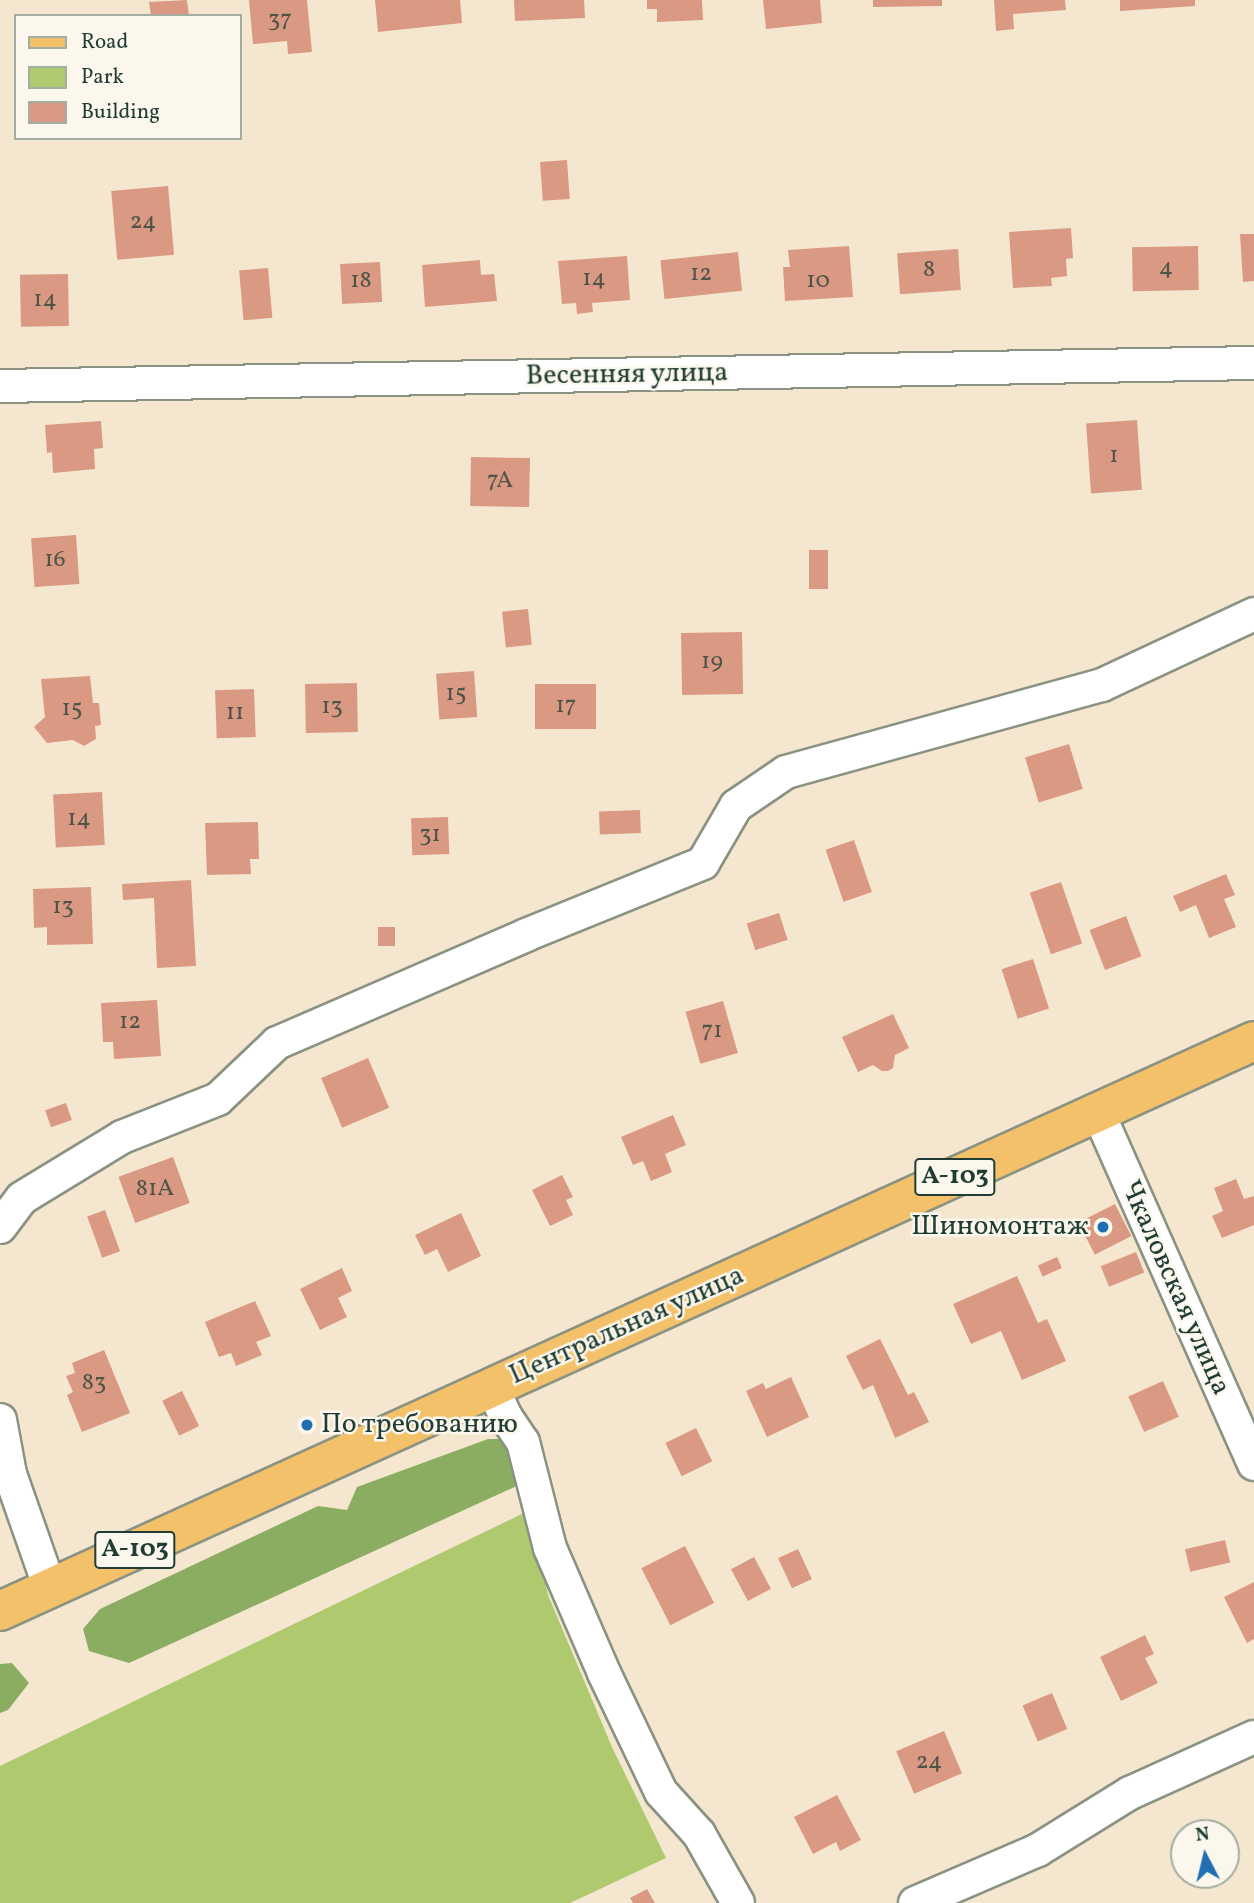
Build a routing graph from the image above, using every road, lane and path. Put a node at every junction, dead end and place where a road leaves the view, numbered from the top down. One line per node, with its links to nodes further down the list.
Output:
1 (1254, 363): 2 (street, Весенняя улица)
2 (0, 386)
3 (1254, 614): 6 (street)
4 (1254, 1041): 5 (main road, Центральная улица / А-103)
5 (1098, 1112): 7 (main road, Центральная улица / А-103); 9 (street, Чкаловская улица)
6 (0, 1227)
7 (492, 1387): 10 (main road, Центральная улица / А-103); 13 (street)
8 (0, 1420): 10 (street)
9 (1254, 1464)
10 (50, 1588): 11 (main road, Центральная улица / А-103)
11 (0, 1611)
12 (1254, 1737): 14 (street)
13 (738, 1903)
14 (915, 1903)

